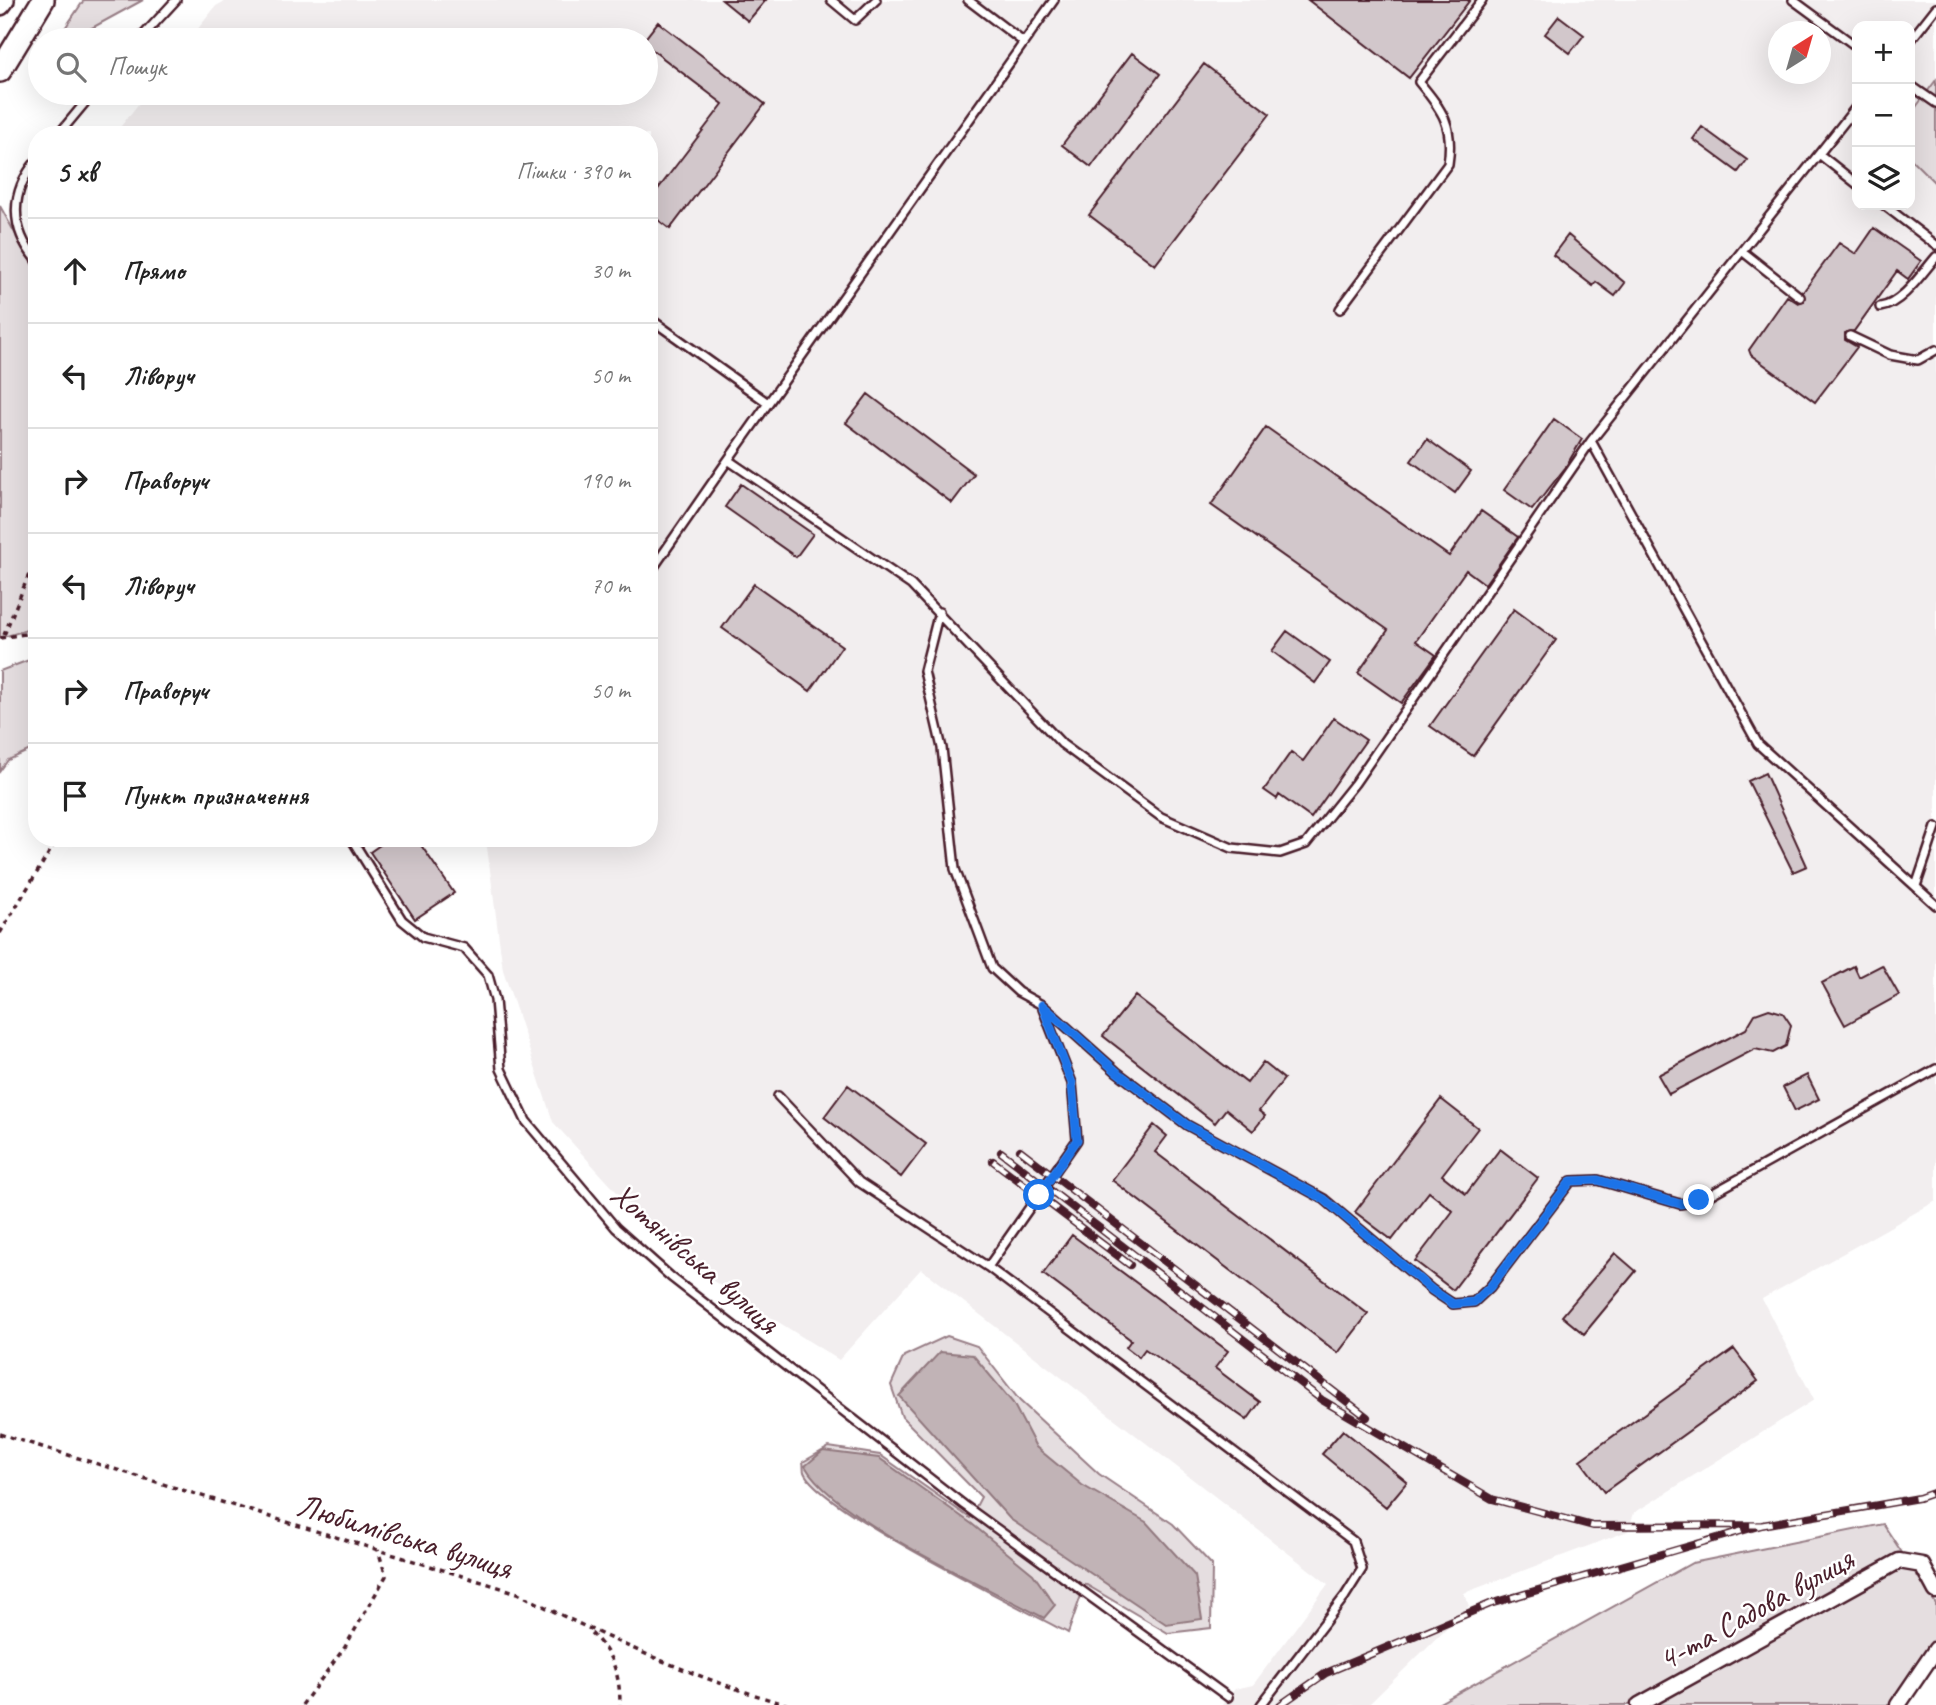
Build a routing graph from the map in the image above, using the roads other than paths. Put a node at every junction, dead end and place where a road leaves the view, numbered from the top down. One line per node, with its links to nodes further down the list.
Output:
1 (43, 0): 14 (main road)
2 (176, 0): 10 (lane)
3 (831, 0): 4 (lane)
4 (876, 0)
5 (968, 0): 12 (lane)
6 (1054, 0): 12 (lane)
7 (1482, 0): 30 (lane)
8 (1793, 0): 13 (lane)
9 (1936, 8): 11 (lane)
10 (150, 28)
11 (1915, 35)
12 (1023, 41): 34 (lane)
13 (1852, 43)
14 (0, 71)
15 (1915, 88): 16 (lane)
16 (1936, 103)
17 (83, 105): 19 (lane)
18 (1852, 112): 20 (lane)
19 (66, 126)
20 (1819, 154): 22 (lane); 26 (lane)
21 (28, 170): 24 (lane)
22 (1852, 180)
23 (1890, 210): 25 (lane)
24 (28, 242)
25 (1936, 245)
26 (1742, 251): 28 (lane); 35 (lane)
27 (1936, 257): 29 (lane)
28 (1800, 297)
29 (1880, 307)
30 (1340, 309)
31 (658, 324): 34 (lane)
32 (1850, 336): 33 (lane)
33 (1936, 350)
34 (768, 403): 36 (lane)
35 (1591, 441): 38 (lane); 41 (lane)
36 (728, 460): 37 (lane); 38 (lane)
37 (658, 561)
38 (939, 612): 43 (lane)
39 (1936, 827): 41 (lane)
40 (357, 847): 49 (lane, Хотянівська вулиця)
41 (1916, 886): 42 (lane)
42 (1936, 905)
43 (1042, 1005): 44 (lane); 46 (lane)
44 (1936, 1069)
45 (778, 1096): 46 (lane)
46 (988, 1267): 50 (lane)
47 (1936, 1591): 51 (street, 4-та Садова вулиця)
48 (1936, 1649): 52 (street)
49 (1228, 1697)
50 (1261, 1705)
51 (1639, 1705)
52 (1898, 1705)

